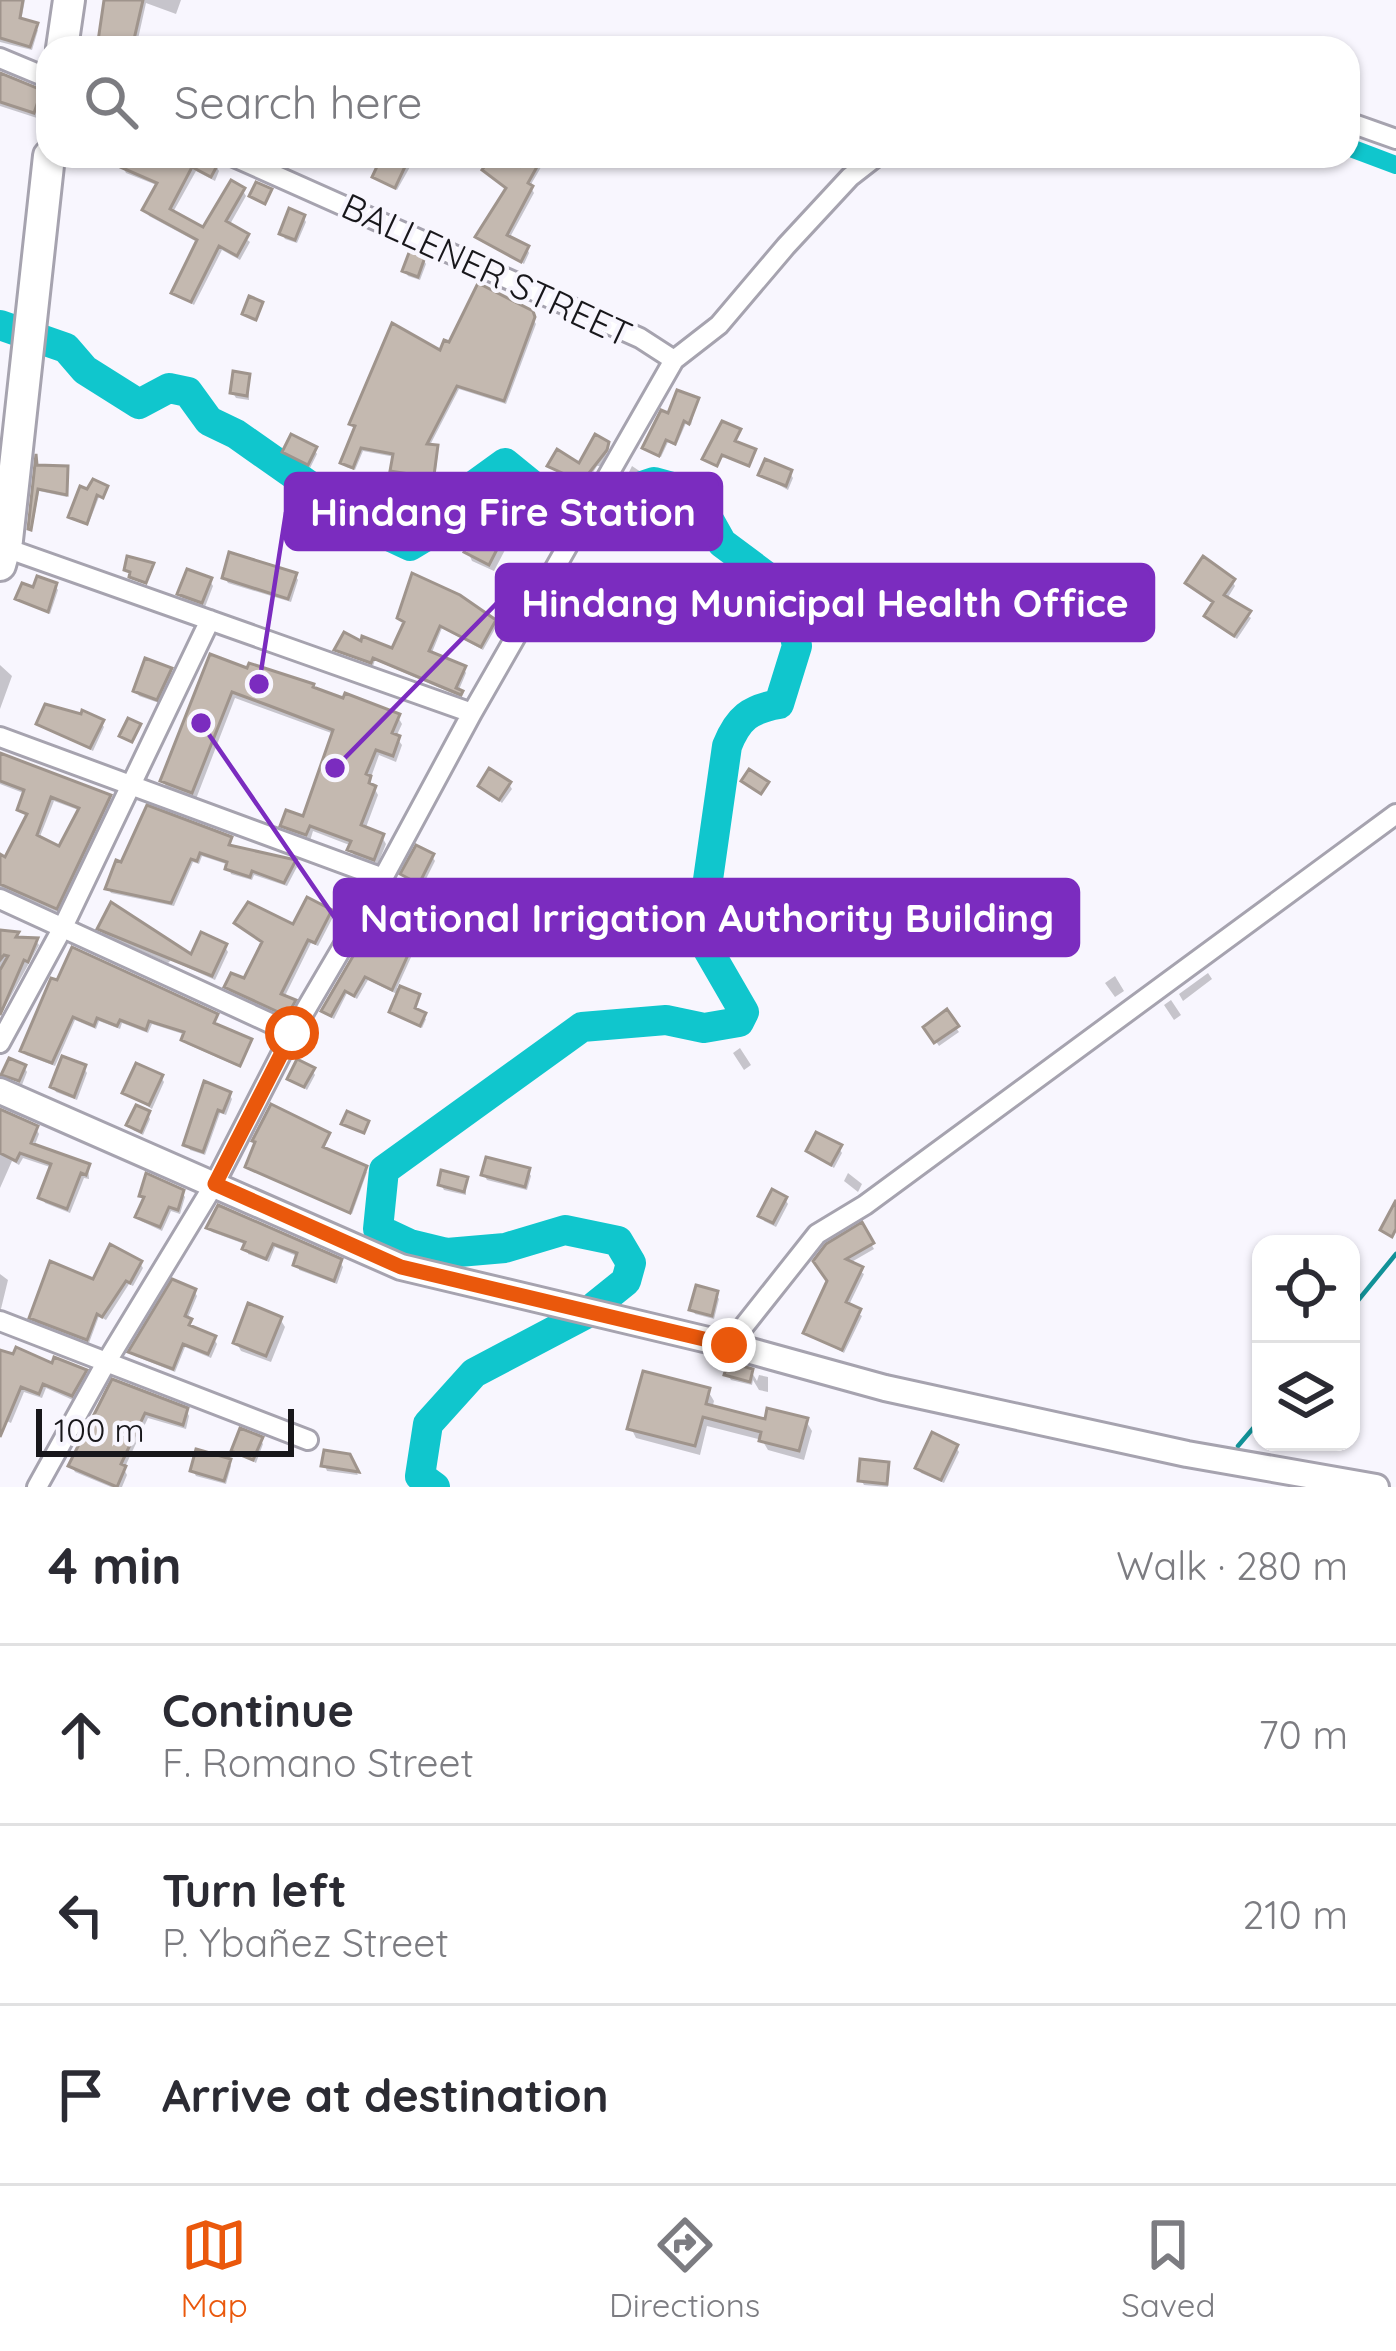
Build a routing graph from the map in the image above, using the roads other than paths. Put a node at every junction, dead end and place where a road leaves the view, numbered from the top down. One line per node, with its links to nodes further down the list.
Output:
1 (69, 0): 2 (main road)
2 (64, 36)
3 (0, 58): 4 (street)
4 (36, 73)
5 (1360, 126): 6 (street)
6 (1396, 139)
7 (48, 168): 11 (main road)
8 (259, 168): 10 (street, BALLENER STREET)
9 (862, 168): 10 (street)
10 (674, 360): 13 (street)
11 (2, 553): 12 (street)
12 (211, 620): 13 (street); 15 (street)
13 (472, 713): 17 (street)
14 (0, 737): 15 (street)
15 (130, 787): 17 (street); 19 (street)
16 (1396, 814): 25 (street)
17 (383, 878): 20 (street)
18 (0, 899): 19 (street)
19 (62, 929): 20 (street); 21 (street)
20 (292, 1033): 23 (street)
21 (0, 1043)
22 (0, 1090): 23 (street)
23 (215, 1184): 25 (street); 26 (street)
24 (0, 1321): 26 (street)
25 (729, 1345): 29 (street)
26 (107, 1361): 27 (street); 28 (street)
27 (308, 1440)
28 (37, 1487)
29 (1376, 1487)

